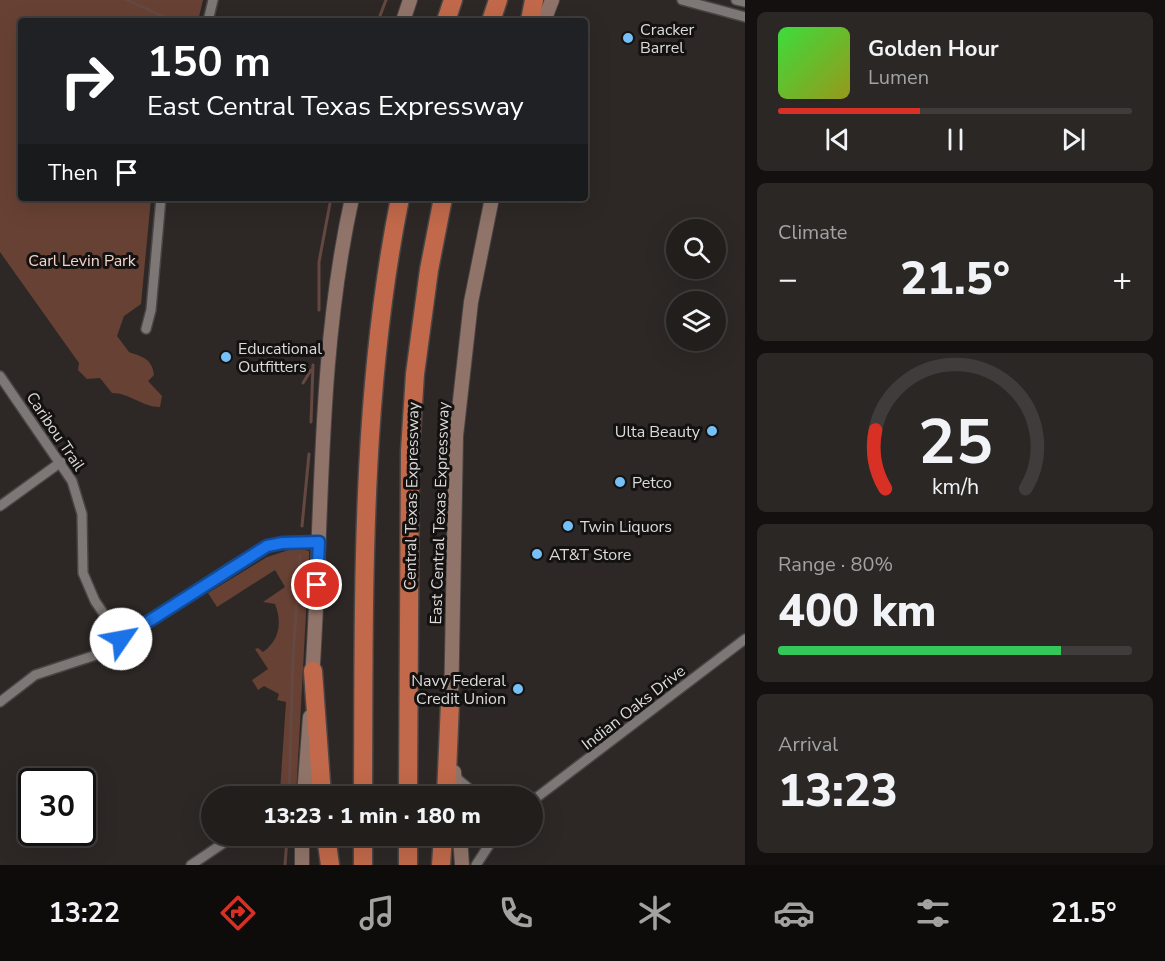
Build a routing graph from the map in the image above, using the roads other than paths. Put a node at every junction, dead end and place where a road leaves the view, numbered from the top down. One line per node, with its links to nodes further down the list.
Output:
1 (213, 0): 10 (street)
2 (410, 0): 11 (main road)
3 (453, 0): 12 (highway)
4 (498, 0): 13 (highway)
5 (547, 0): 14 (highway); 15 (main road)
6 (682, 0): 9 (street)
7 (736, 0): 8 (street)
8 (745, 3)
9 (745, 17)
10 (209, 18)
11 (404, 18)
12 (447, 18)
13 (491, 18)
14 (532, 18)
15 (544, 18)
16 (161, 201): 21 (street)
17 (351, 201): 25 (main road)
18 (400, 201): 34 (highway)
19 (442, 201): 35 (highway, Central Texas Expressway)
20 (491, 201): 30 (main road, East Central Texas Expressway)
21 (146, 329)
22 (0, 376): 23 (street, Caribou Trail)
23 (61, 462): 24 (street); 26 (street, Caribou Trail)
24 (0, 506)
25 (319, 542): 26 (street); 28 (main road)
26 (121, 639): 29 (street)
27 (745, 639): 39 (street, Indian Oaks Drive)
28 (313, 671): 32 (main road); 33 (highway)
29 (0, 702)
30 (450, 703): 31 (main road, East Central Texas Expressway); 36 (highway)
31 (454, 776): 37 (main road, East Central Texas Expressway); 38 (street)
32 (305, 786)
33 (321, 786)
34 (363, 786)
35 (408, 786)
36 (446, 786)
37 (455, 786)
38 (466, 786)
39 (543, 792)
40 (219, 846): 48 (street)
41 (302, 846): 49 (main road)
42 (327, 846): 50 (highway)
43 (363, 846): 51 (highway)
44 (408, 846): 52 (highway)
45 (442, 846): 53 (highway)
46 (461, 846): 54 (main road)
47 (488, 846): 55 (street)
48 (191, 865)
49 (302, 865)
50 (330, 865)
51 (363, 865)
52 (408, 865)
53 (441, 865)
54 (462, 865)
55 (476, 865)

